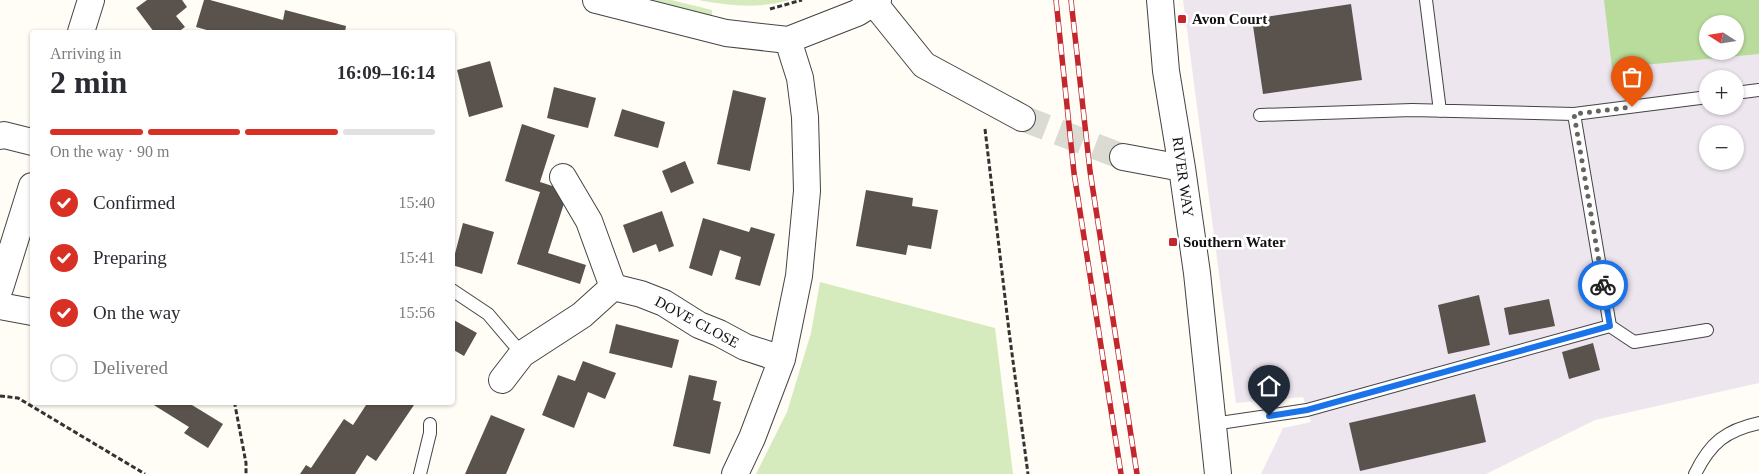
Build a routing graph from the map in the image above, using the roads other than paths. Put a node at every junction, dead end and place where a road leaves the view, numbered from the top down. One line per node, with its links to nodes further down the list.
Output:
1 (91, 0): 6 (street)
2 (596, 0): 7 (street)
3 (1160, 0): 18 (street, RIVER WAY)
4 (1426, 0): 11 (lane)
5 (876, 2): 7 (street); 14 (street)
6 (81, 30)
7 (788, 40): 29 (street)
8 (1759, 90): 9 (lane)
9 (1744, 92)
10 (1699, 98): 12 (lane)
11 (1440, 110): 12 (lane); 13 (lane)
12 (1574, 114): 26 (lane)
13 (1260, 115)
14 (1022, 118)
15 (0, 136): 16 (street)
16 (30, 142)
17 (1123, 157): 18 (street)
18 (1182, 168): 33 (street, RIVER WAY)
19 (563, 177): 21 (street)
20 (30, 192): 22 (street)
21 (613, 287): 28 (street); 29 (street, DOVE CLOSE)
22 (0, 288)
23 (455, 292): 28 (lane)
24 (0, 306): 25 (street)
25 (30, 312)
26 (1610, 326): 27 (lane); 33 (lane)
27 (1706, 330)
28 (522, 354): 30 (street)
29 (782, 359): 35 (street)
30 (502, 380)
31 (1759, 423): 37 (lane)
32 (430, 424): 34 (lane)
33 (1213, 424): 36 (street, RIVER WAY)
34 (420, 474)
35 (735, 474)
36 (1218, 474)
37 (1694, 474)

